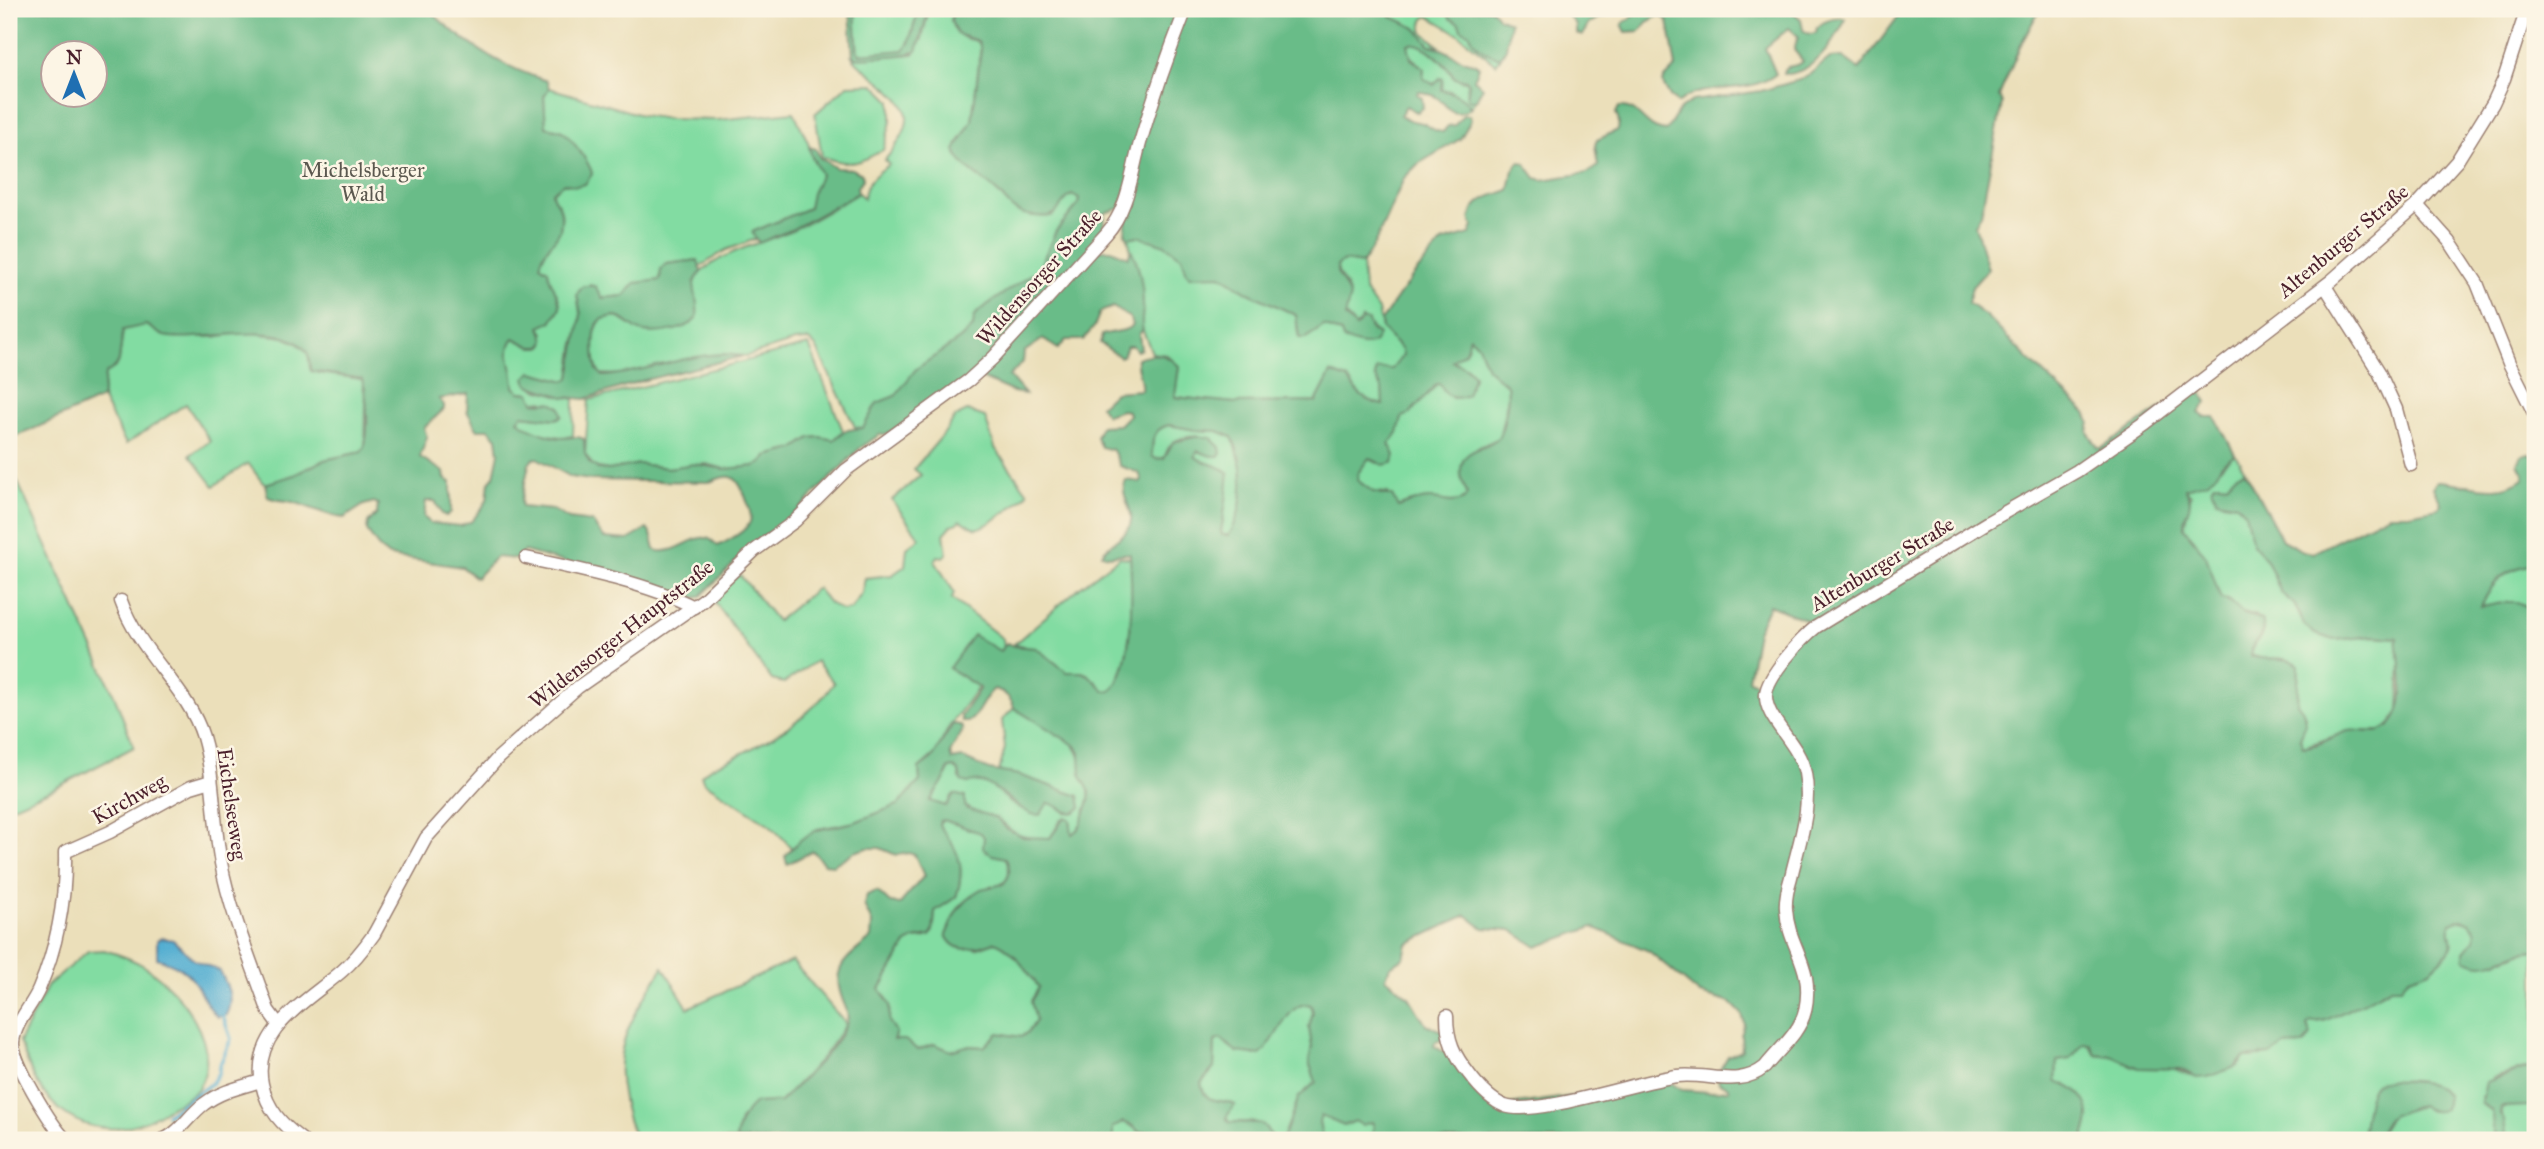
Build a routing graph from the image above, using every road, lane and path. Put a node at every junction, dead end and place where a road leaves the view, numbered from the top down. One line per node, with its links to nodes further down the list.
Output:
1 (1186, 9): 7 (street, Wildensorger Straße)
2 (2527, 9): 3 (street, Altenburger Straße)
3 (2417, 205): 4 (street, Altenburger Straße); 5 (street)
4 (2325, 286): 6 (street); 12 (street, Altenburger Straße)
5 (2535, 415)
6 (2411, 465)
7 (846, 470): 10 (street, Wildensorger Hauptstraße)
8 (526, 558): 10 (street)
9 (121, 601): 11 (street, Eichelseeweg)
10 (694, 607): 13 (street, Wildensorger Hauptstraße)
11 (211, 781): 13 (street, Eichelseeweg); 14 (street, Kirchweg)
12 (1447, 1016)
13 (278, 1025): 15 (street, Wildensorger Hauptstraße)
14 (11, 1040): 16 (street)
15 (261, 1081): 17 (street); 18 (street, Wildensorger Hauptstraße)
16 (66, 1140)
17 (166, 1140)
18 (302, 1140)

